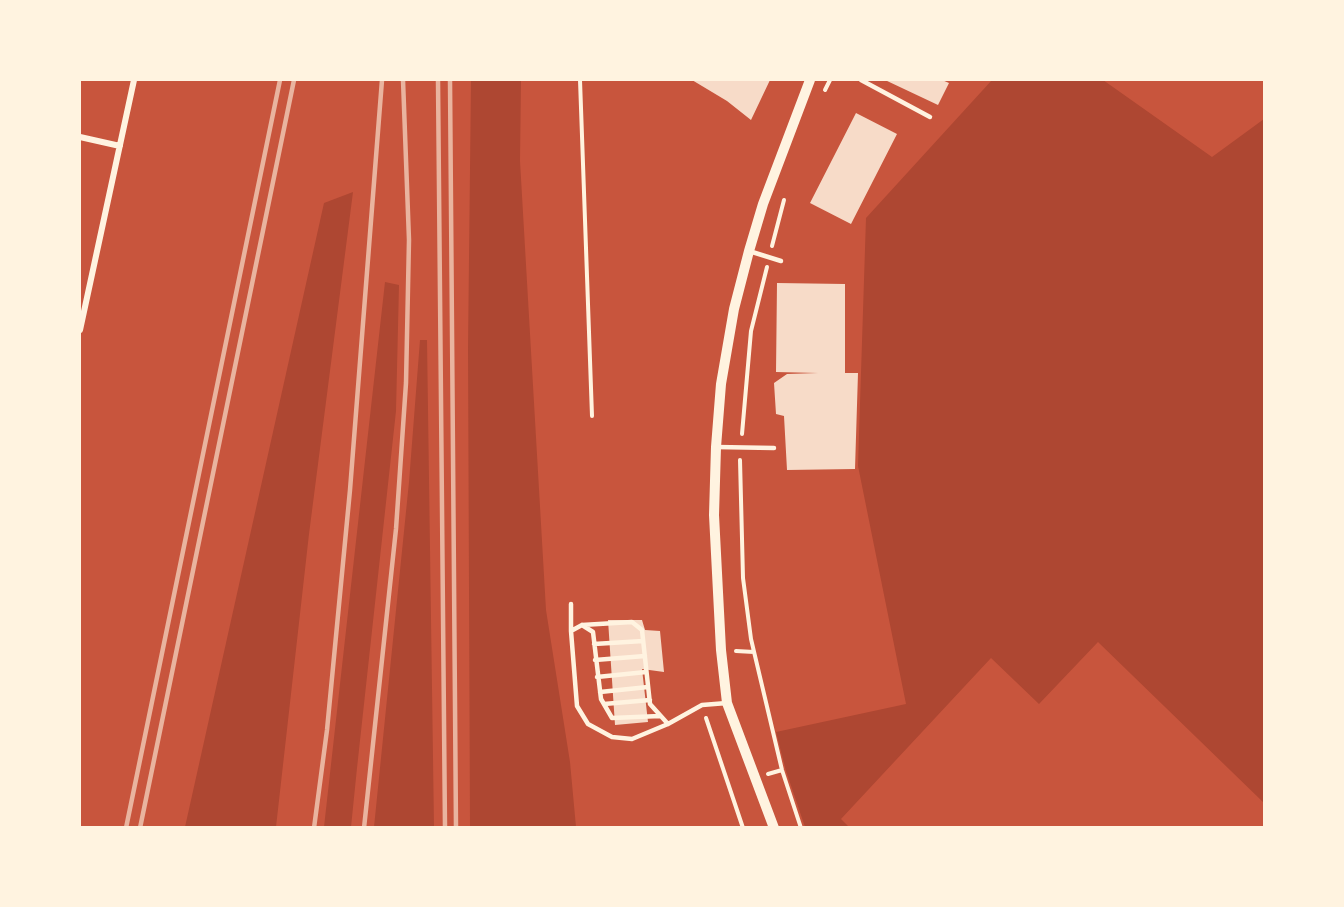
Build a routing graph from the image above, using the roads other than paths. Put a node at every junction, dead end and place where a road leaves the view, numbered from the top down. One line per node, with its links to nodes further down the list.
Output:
1 (134, 80): 6 (street)
2 (810, 80): 7 (street)
3 (861, 80): 4 (lane)
4 (930, 117)
5 (80, 136): 6 (street)
6 (120, 146): 9 (street)
7 (749, 252): 8 (lane); 10 (street)
8 (781, 261)
9 (80, 330)
10 (716, 447): 11 (lane); 24 (street)
11 (774, 448)
12 (571, 604): 14 (lane)
13 (582, 625): 14 (lane); 15 (lane); 16 (lane)
14 (570, 631): 27 (lane)
15 (643, 641): 16 (lane); 17 (lane)
16 (594, 645): 18 (lane)
17 (645, 656): 18 (lane); 19 (lane)
18 (595, 660): 20 (lane)
19 (646, 672): 20 (lane); 21 (lane)
20 (597, 677): 22 (lane)
21 (648, 687): 22 (lane); 23 (lane)
22 (600, 692): 25 (lane)
23 (650, 700): 25 (lane); 26 (lane)
24 (727, 703): 27 (lane); 28 (street)
25 (604, 704): 26 (lane)
26 (660, 716): 27 (lane)
27 (668, 724)
28 (774, 828)

